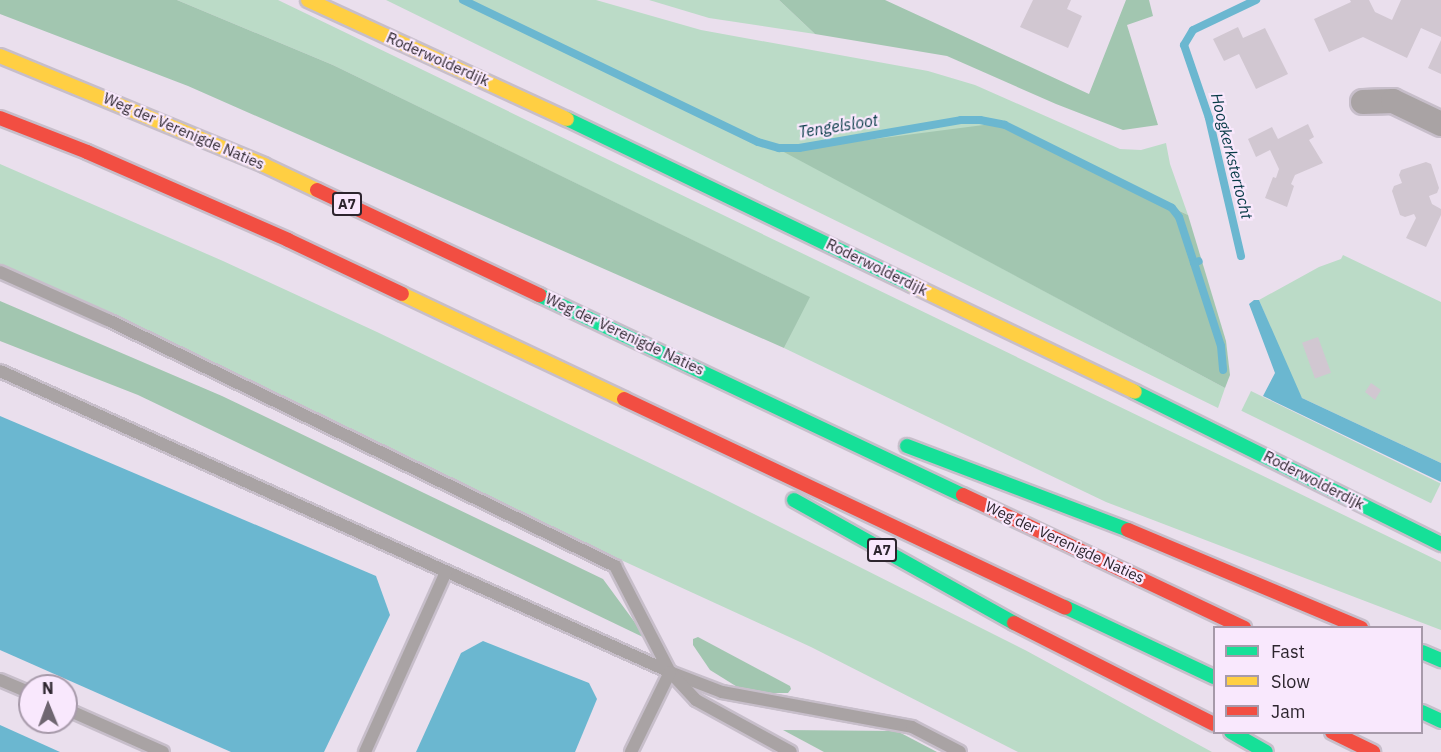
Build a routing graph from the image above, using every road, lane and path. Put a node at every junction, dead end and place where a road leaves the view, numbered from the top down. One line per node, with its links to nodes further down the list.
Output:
1 (308, 0): 14 (main road, Roderwolderdijk)
2 (0, 56): 7 (main road, Weg der Verenigde Naties / A7)
3 (1363, 102): 5 (street)
4 (0, 118): 8 (main road, A7)
5 (1441, 124)
6 (0, 272): 20 (lane)
7 (689, 364): 10 (main road, A7); 16 (main road, Weg der Verenigde Naties / A7)
8 (554, 366): 12 (main road, A7); 21 (main road, A7)
9 (0, 370): 15 (lane)
10 (835, 419)
11 (891, 440): 17 (main road)
12 (739, 469)
13 (780, 492): 27 (main road, A7)
14 (1441, 544)
15 (446, 572): 20 (lane); 31 (lane)
16 (1242, 626)
17 (1359, 626)
18 (1423, 652): 19 (main road)
19 (1441, 660)
20 (670, 672): 32 (lane); 33 (lane); 34 (lane)
21 (1213, 676)
22 (0, 680): 23 (lane)
23 (18, 688)
24 (1423, 712): 26 (main road)
25 (78, 714): 30 (lane)
26 (1441, 721)
27 (1213, 723)
28 (1234, 734): 35 (main road)
29 (1336, 734): 36 (main road)
30 (163, 752)
31 (365, 752)
32 (631, 752)
33 (790, 752)
34 (960, 752)
35 (1266, 752)
36 (1374, 752)

